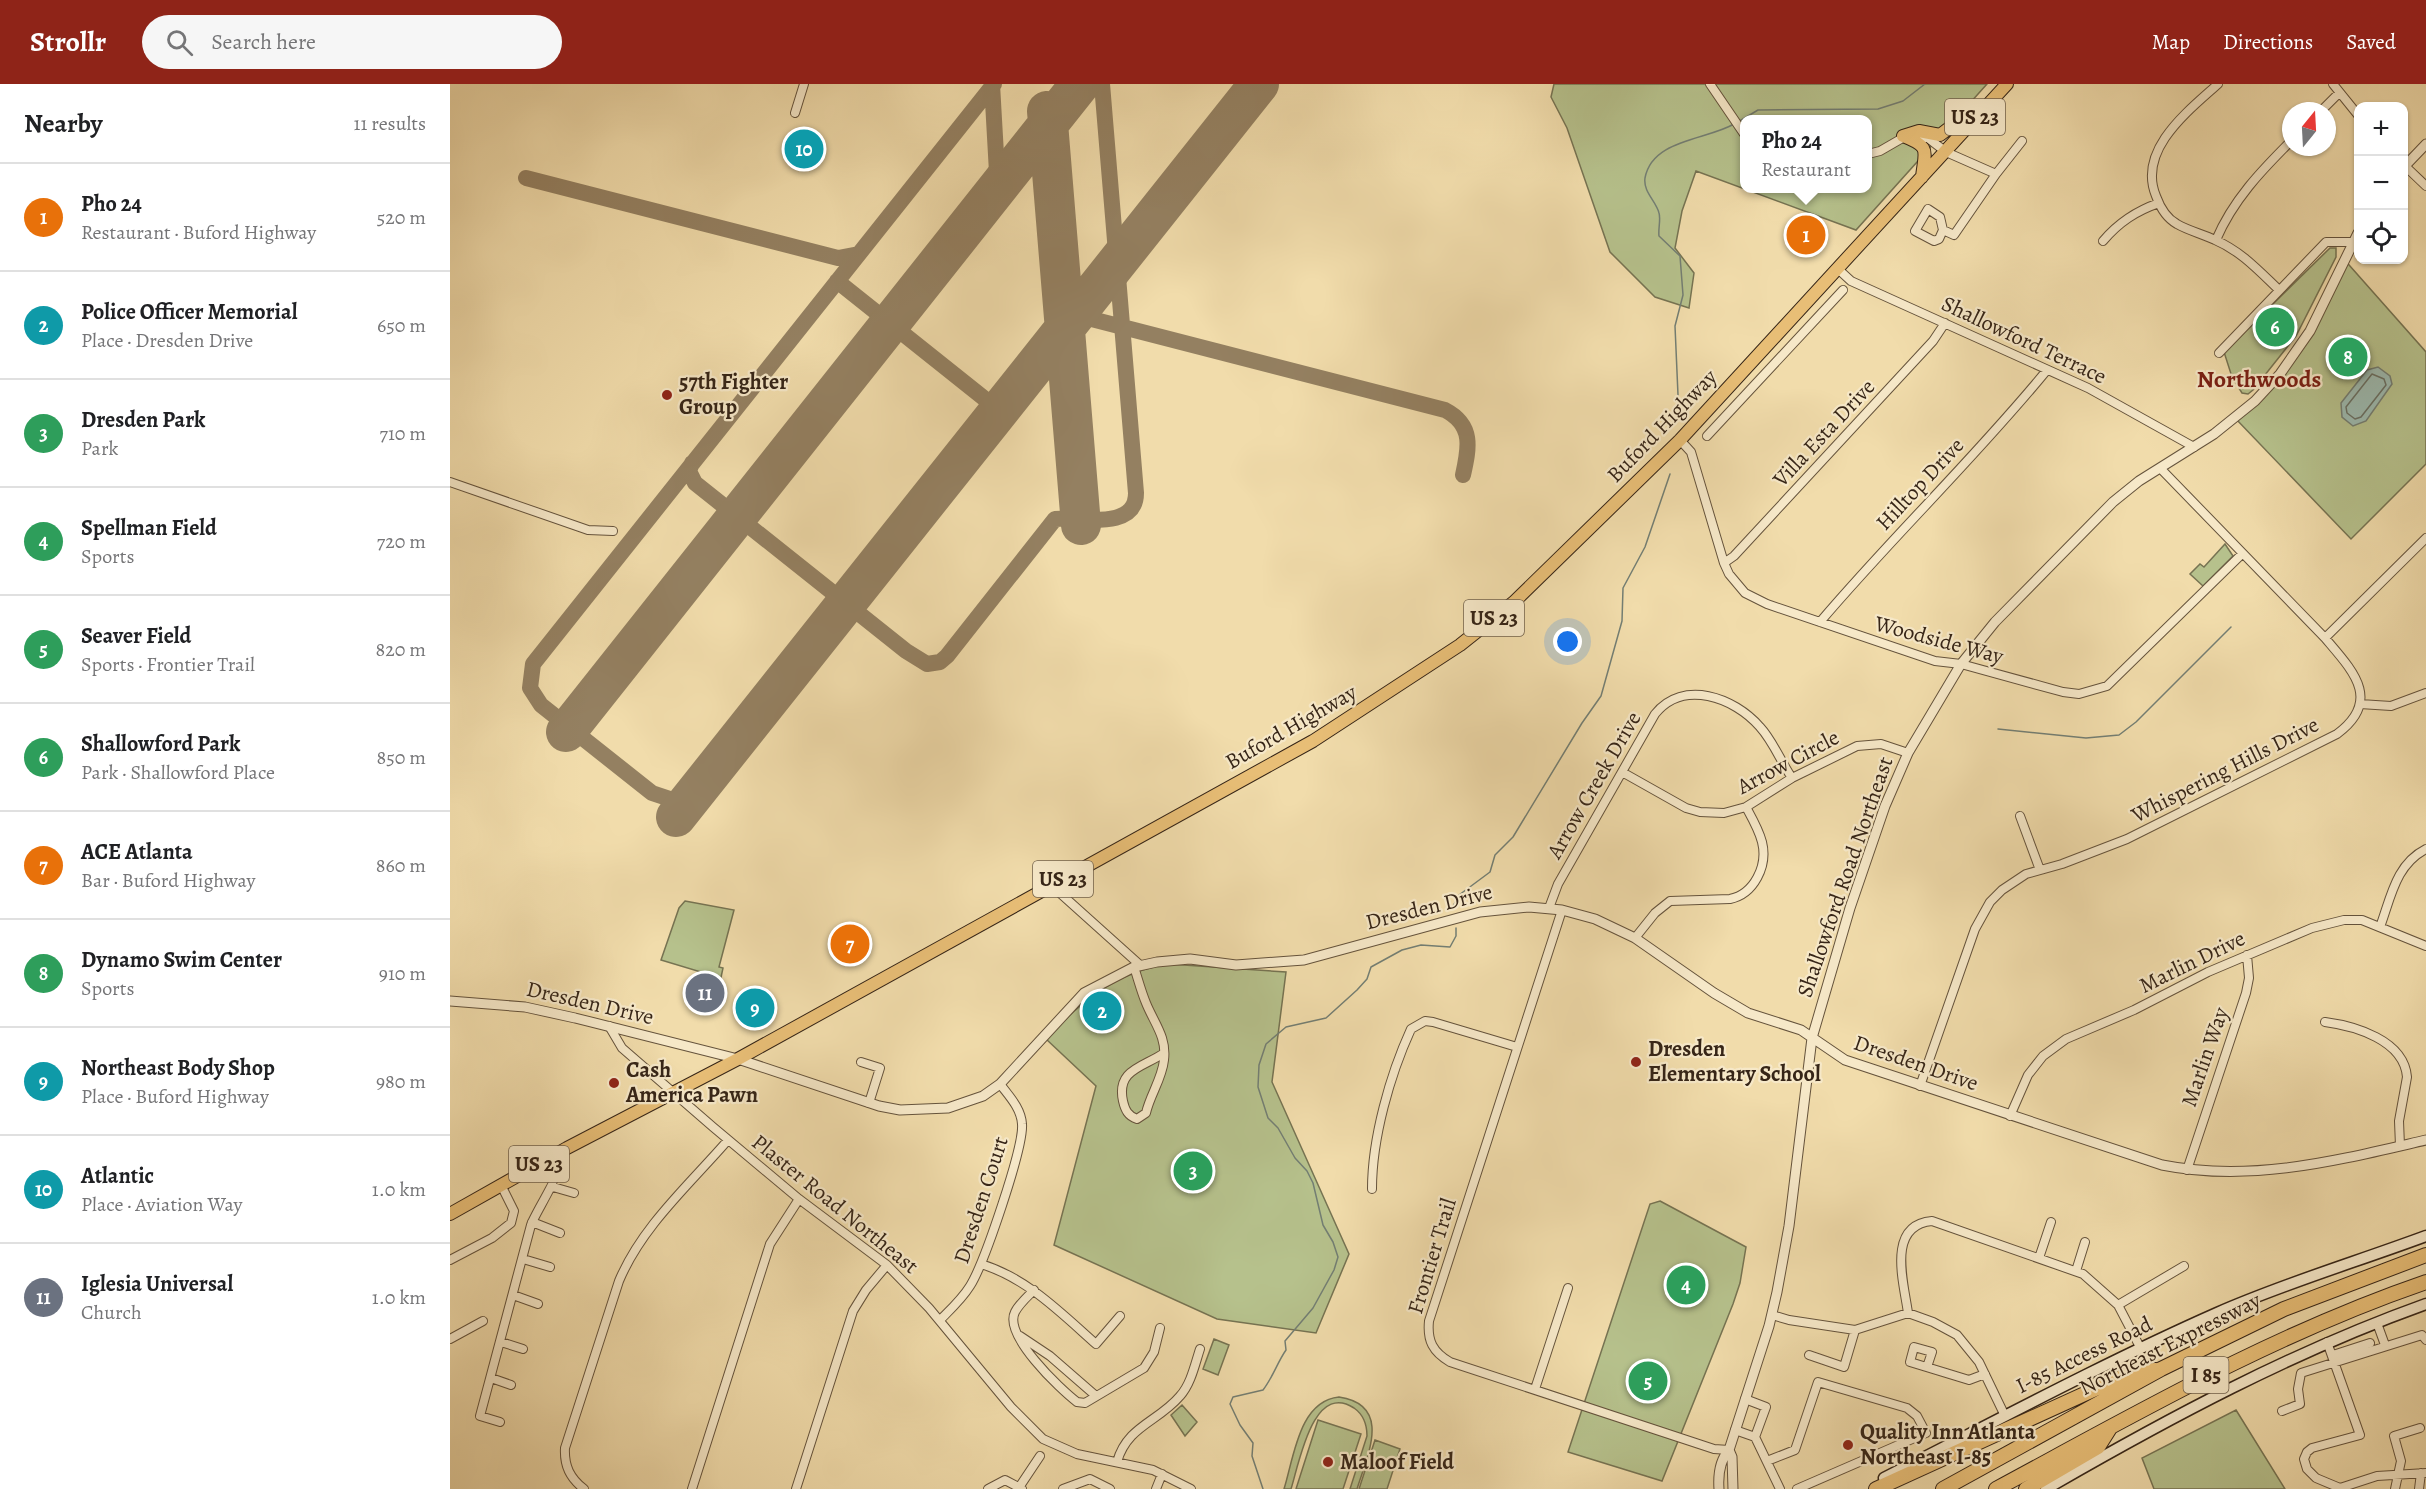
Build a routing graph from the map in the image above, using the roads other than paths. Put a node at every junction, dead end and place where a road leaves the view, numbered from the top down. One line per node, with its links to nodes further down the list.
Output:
1 (804, 84): 9 (street)
2 (1710, 84): 11 (street)
3 (2007, 84): 10 (main road, Buford Highway / US 23)
4 (2218, 84): 23 (street)
5 (2333, 84): 6 (street)
6 (2339, 93): 7 (street); 8 (street)
7 (2330, 102)
8 (2354, 110)
9 (795, 113)
10 (1975, 118): 12 (main road); 16 (main road, Buford Highway / US 23)
11 (1740, 126)
12 (1903, 136): 16 (street); 17 (street); 21 (main road)
13 (2022, 141): 20 (street)
14 (2426, 144): 18 (street)
15 (2282, 150): 25 (street)
16 (1946, 152): 20 (street); 21 (main road, Buford Highway / US 23)
17 (1872, 153)
18 (2408, 162)
19 (2408, 170): 22 (street)
20 (1996, 174): 24 (street)
21 (1923, 177): 28 (main road, Buford Highway / US 23)
22 (2426, 186)
23 (2159, 203): 25 (street); 26 (street)
24 (1943, 230)
25 (2216, 240): 30 (street)
26 (2103, 241)
27 (2353, 242): 30 (street); 38 (street, Shallowford Road Northeast)
28 (1838, 269): 31 (street, Shallowford Terrace); 32 (main road, Buford Highway / US 23)
29 (1843, 290): 33 (street)
30 (2279, 290): 34 (street)
31 (1945, 323): 35 (street, Shallowford Terrace); 44 (street, Villa Esta Drive)
32 (1779, 334): 33 (street); 37 (main road, Buford Highway / US 23)
33 (1791, 345): 36 (street)
34 (2218, 352)
35 (2047, 370): 38 (street, Shallowford Terrace); 45 (street, Hilltop Drive)
36 (1707, 436)
37 (1680, 440): 44 (street, Woodside Way); 57 (main road, Buford Highway / US 23)
38 (2194, 447): 39 (street, Shallowford Road Northeast)
39 (2161, 469): 43 (street); 47 (street, Shallowford Road Northeast)
40 (450, 482): 41 (street)
41 (613, 531)
42 (2426, 538): 46 (street)
43 (2242, 554): 46 (street); 47 (street, Woodside Way)
44 (1724, 563): 45 (street, Woodside Way)
45 (1820, 622): 47 (street, Woodside Way)
46 (2325, 638): 49 (street)
47 (1961, 664): 50 (street, Shallowford Road Northeast)
48 (2426, 693): 49 (street)
49 (2360, 704): 56 (street, Whispering Hills Drive)
50 (1908, 753): 52 (street, Arrow Circle); 68 (street, Shallowford Road Northeast)
51 (1622, 772): 52 (street, Arrow Creek Drive); 53 (street, Arrow Circle); 58 (street, Arrow Creek Drive)
52 (1792, 778): 53 (street, Arrow Circle)
53 (1746, 807): 61 (street)
54 (2020, 816): 56 (street)
55 (2426, 849): 60 (street)
56 (2040, 870): 74 (street, Whispering Hills Drive)
57 (1051, 885): 64 (street); 71 (main road, Buford Highway / US 23)
58 (1549, 908): 59 (street, Dresden Drive); 64 (street, Dresden Drive)
59 (1562, 910): 61 (street, Dresden Drive); 69 (street, Frontier Trail)
60 (2380, 927): 62 (street, Marlin Drive); 63 (street, Marlin Drive)
61 (1635, 938): 68 (street, Dresden Drive)
62 (2426, 946)
63 (2247, 955): 77 (street, Marlin Drive); 82 (street, Marlin Way)
64 (1137, 966): 70 (street); 73 (street, Dresden Drive)
65 (450, 1001): 67 (street, Dresden Drive)
66 (2325, 1022): 80 (street)
67 (609, 1026): 71 (street, Dresden Drive); 75 (street, Plaster Road Northeast)
68 (1812, 1038): 74 (street, Dresden Drive); 111 (street, Shallowford Road Northeast)
69 (1517, 1047): 85 (street); 136 (street, Frontier Trail)
70 (1164, 1053): 70 (street)
71 (738, 1059): 75 (main road, Buford Highway / US 23); 76 (street, Dresden Drive)
72 (861, 1062): 76 (street)
73 (1000, 1084): 76 (street, Dresden Drive); 98 (street, Dresden Court)
74 (1920, 1086): 77 (street, Dresden Drive)
75 (674, 1092): 78 (street, Plaster Road Northeast); 81 (main road, Buford Highway / US 23)
76 (869, 1102)
77 (2010, 1116): 82 (street, Dresden Drive)
78 (728, 1140): 87 (street, Plaster Road Northeast); 153 (street)
79 (2426, 1140): 80 (street, Dresden Drive)
80 (2400, 1146): 82 (street, Dresden Drive)
81 (543, 1162): 83 (main road, Buford Highway / US 23); 84 (street)
82 (2187, 1170)
83 (501, 1185): 88 (main road, Buford Highway / US 23); 97 (street)
84 (553, 1187): 86 (street); 89 (street)
85 (1372, 1189)
86 (574, 1193)
87 (799, 1199): 99 (street, Plaster Road Northeast); 154 (street)
88 (450, 1214)
89 (532, 1222): 91 (street); 96 (street)
90 (2050, 1222): 95 (street)
91 (560, 1233)
92 (2426, 1236): 128 (main road, I-85 Access Road)
93 (2085, 1242): 102 (street)
94 (2426, 1256): 132 (highway, Northeast Expressway / I 85)
95 (2039, 1258): 102 (street); 110 (street)
96 (524, 1259): 101 (street); 106 (street)
97 (450, 1260)
98 (981, 1263): 105 (street); 113 (street, Dresden Court)
99 (887, 1265): 113 (street, Plaster Road Northeast); 155 (street)
100 (2184, 1266): 109 (street)
101 (550, 1267)
102 (2076, 1270): 109 (street)
103 (2426, 1282): 142 (highway, Northeast Expressway / I 85)
104 (1568, 1288): 136 (street)
105 (1034, 1290): 112 (street); 119 (street)
106 (513, 1295): 107 (street); 122 (street)
107 (538, 1304)
108 (2426, 1304): 115 (main road)
109 (2118, 1305): 128 (street)
110 (1908, 1313): 118 (street); 133 (street)
111 (1772, 1315): 118 (street); 138 (street, Shallowford Road Northeast)
112 (1120, 1316)
113 (940, 1320): 149 (street, Plaster Road Northeast)
114 (483, 1321): 120 (street)
115 (2377, 1323): 116 (main road); 124 (street)
116 (2365, 1328): 123 (main road); 125 (street)
117 (1160, 1329): 137 (street)
118 (1855, 1330): 129 (street)
119 (1018, 1335): 137 (street); 137 (street)
120 (450, 1339)
121 (2426, 1340): 124 (street)
122 (501, 1342): 126 (street); 134 (street)
123 (2327, 1342): 130 (street); 171 (main road)
124 (2385, 1345): 125 (street)
125 (2371, 1346): 130 (street)
126 (523, 1349)
127 (1200, 1349): 149 (street)
128 (2141, 1349): 140 (main road, I-85 Access Road)
129 (1809, 1355)
130 (2334, 1358): 139 (street); 151 (street)
131 (1928, 1367): 133 (street)
132 (2162, 1369): 167 (highway); 168 (highway, Northeast Expressway / I 85)
133 (1986, 1374): 140 (street)
134 (491, 1378): 135 (street); 141 (street)
135 (511, 1385)
136 (1535, 1389): 146 (street, Frontier Trail)
137 (1096, 1396)
138 (1745, 1399): 144 (street, Shallowford Road Northeast); 145 (street)
139 (2282, 1411)
140 (2005, 1416): 166 (main road, I-85 Access Road)
141 (500, 1422)
142 (2111, 1427): 169 (highway, Northeast Expressway / I 85); 170 (highway)
143 (2420, 1428): 151 (street)
144 (1735, 1430): 145 (street); 146 (street, Shallowford Road Northeast)
145 (1755, 1437): 148 (street)
146 (1729, 1450): 162 (street, Shallowford Road Northeast); 163 (street, Shallowford Road Northeast)
147 (1040, 1456): 157 (street)
148 (1767, 1461): 164 (street); 165 (street)
149 (1117, 1462): 150 (street, Plaster Road Northeast)
150 (1162, 1473): 160 (street); 161 (street, Plaster Road Northeast)
151 (2400, 1473): 152 (street); 172 (street)
152 (2424, 1473): 173 (street)
153 (584, 1489)
154 (692, 1489)
155 (796, 1489)
156 (988, 1489): 157 (street)
157 (1020, 1489)
158 (1063, 1489): 159 (street)
159 (1110, 1489)
160 (1156, 1489)
161 (1191, 1489)
162 (1719, 1489)
163 (1733, 1489)
164 (1780, 1489)
165 (1797, 1489)
166 (1869, 1489)
167 (1876, 1489)
168 (1943, 1489)
169 (1996, 1489)
170 (2026, 1489)
171 (2046, 1489)
172 (2395, 1489)
173 (2419, 1489)

